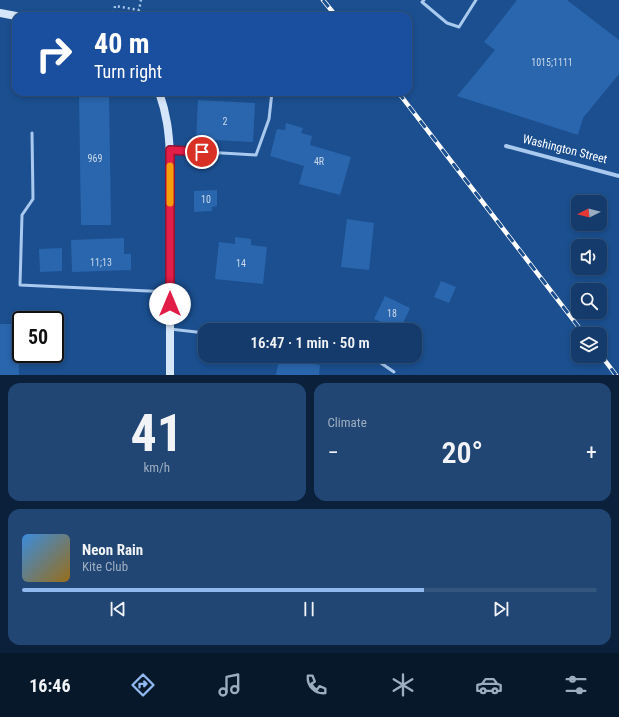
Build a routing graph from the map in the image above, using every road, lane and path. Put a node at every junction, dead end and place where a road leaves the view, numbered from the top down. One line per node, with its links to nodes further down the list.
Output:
1 (142, 0): 4 (path)
2 (424, 0): 3 (lane)
3 (476, 0)
4 (114, 12)
5 (0, 13): 6 (main road)
6 (12, 15)
7 (160, 96): 11 (main road)
8 (272, 96): 11 (lane)
9 (32, 133): 13 (lane)
10 (506, 146): 12 (street, Washington Street)
11 (170, 150): 13 (main road)
12 (619, 176)
13 (170, 292): 14 (main road)
14 (170, 329): 15 (lane); 18 (main road)
15 (198, 332)
16 (381, 363): 17 (lane)
17 (394, 372)
18 (170, 375)

